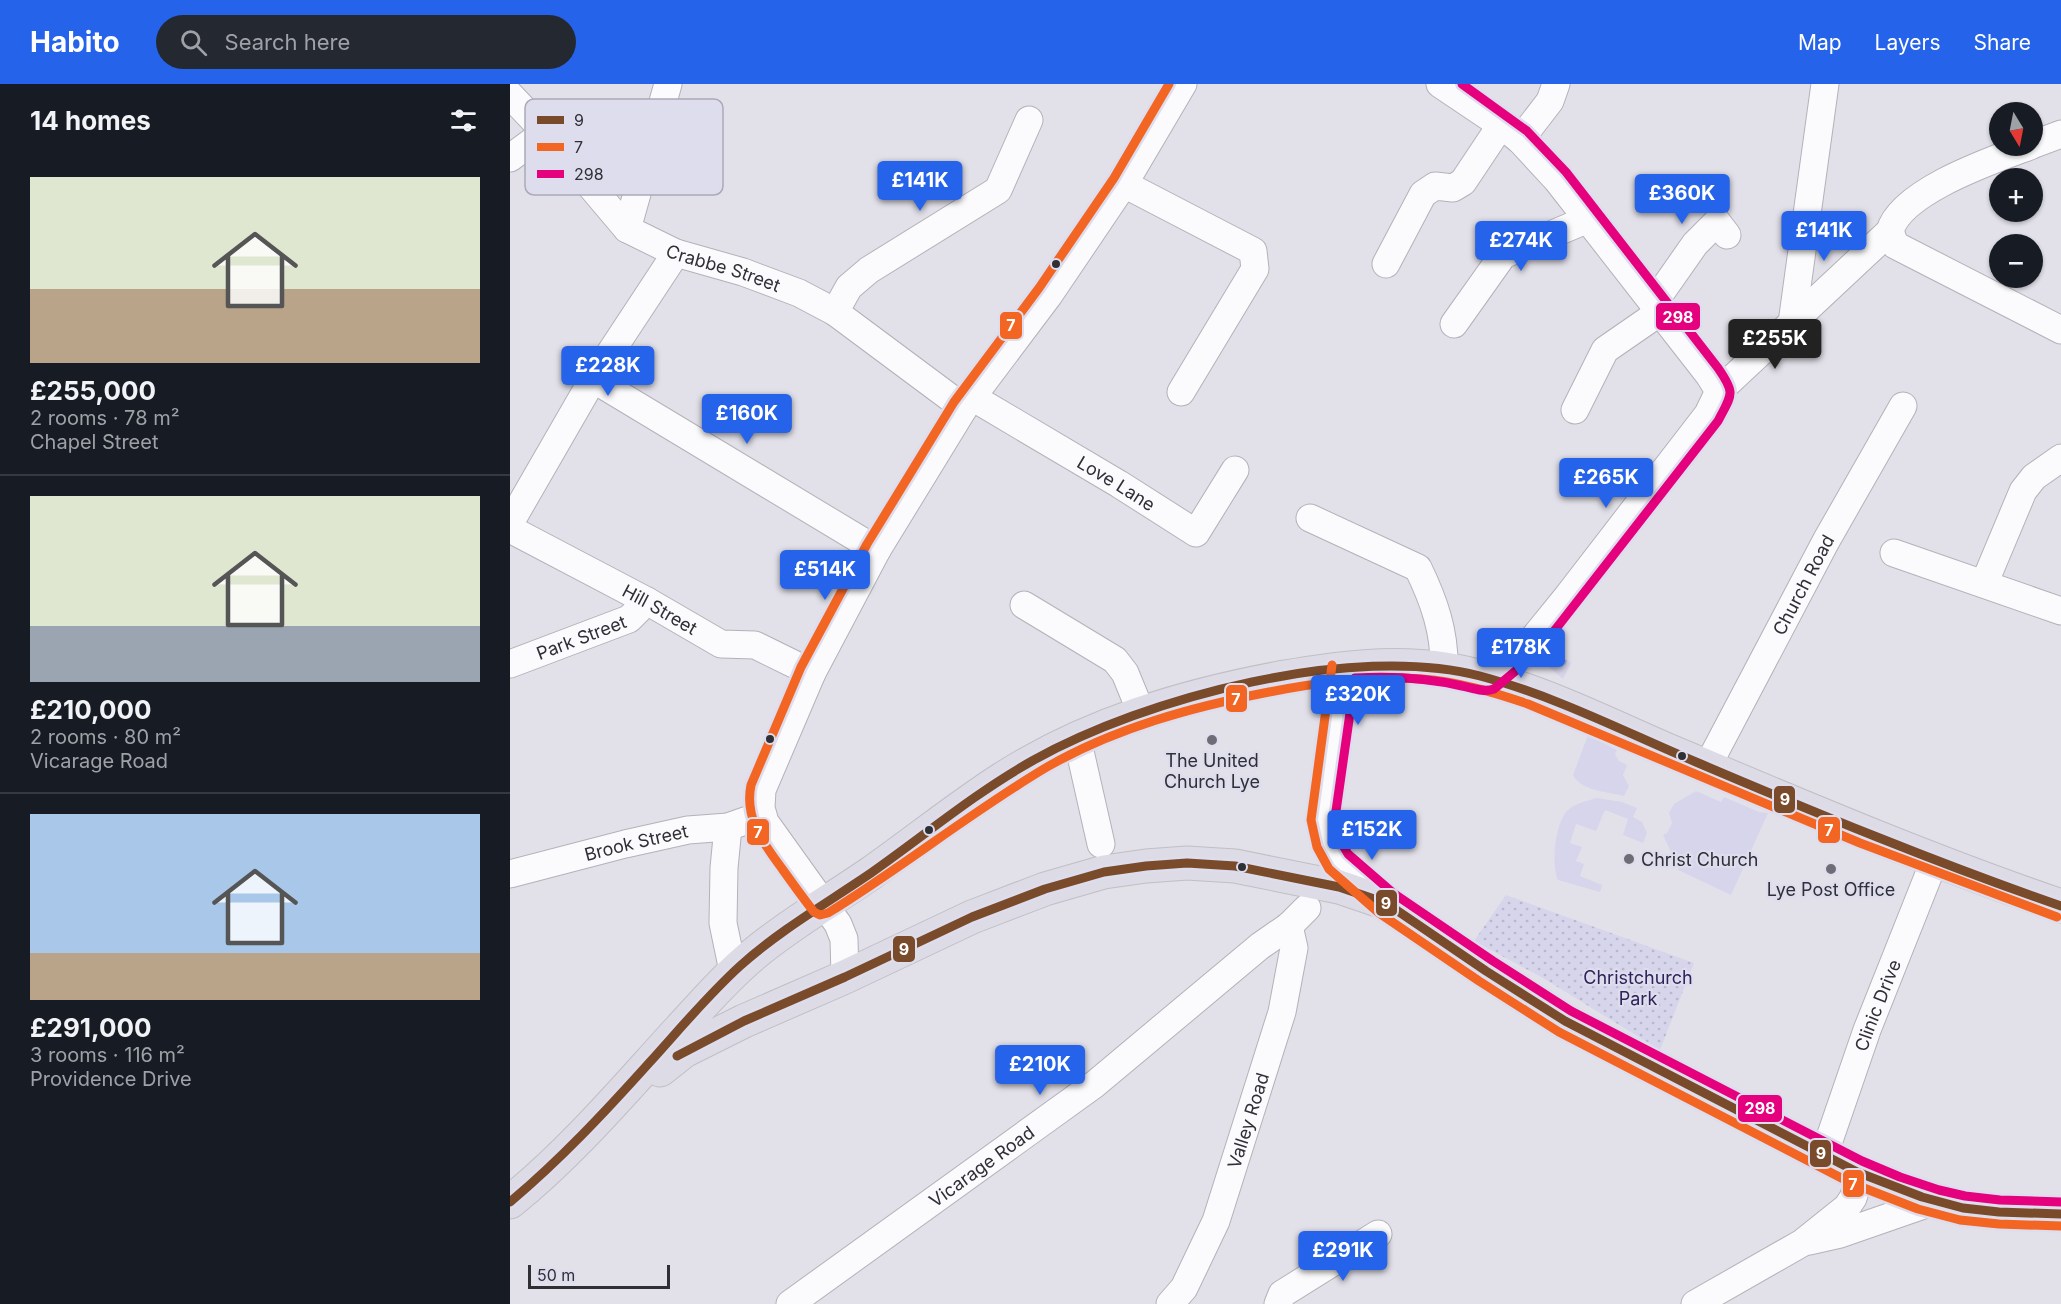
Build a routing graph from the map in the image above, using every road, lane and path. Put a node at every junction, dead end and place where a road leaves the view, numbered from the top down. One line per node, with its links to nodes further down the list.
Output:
1 (668, 84): 7 (street)
2 (1183, 84): 16 (street)
3 (1440, 84): 10 (street)
4 (1556, 84): 10 (street)
5 (1825, 84): 27 (street)
6 (510, 95): 8 (street, Crabbe Street)
7 (664, 99)
8 (525, 111)
9 (1029, 120): 26 (street)
10 (1511, 132): 19 (street); 24 (street)
11 (2061, 134): 12 (street)
12 (2043, 141)
13 (525, 147): 15 (street)
14 (2003, 156): 21 (street)
15 (510, 158)
16 (1124, 184): 31 (street); 33 (street)
17 (598, 195): 20 (street, Crabbe Street)
18 (637, 195): 20 (street)
19 (1586, 220): 25 (street); 28 (street)
20 (627, 229): 23 (street, Crabbe Street)
21 (1890, 231): 27 (street); 29 (street)
22 (1727, 235): 25 (street)
23 (676, 253): 26 (street, Crabbe Street); 30 (street)
24 (1386, 264)
25 (1657, 308): 32 (street); 35 (street)
26 (835, 312): 33 (street, Crabbe Street)
27 (1792, 323): 32 (street)
28 (1454, 324)
29 (2061, 330)
30 (593, 379): 39 (street); 41 (street)
31 (1181, 392)
32 (1719, 392): 47 (street)
33 (968, 403): 37 (street, Love Lane); 41 (street)
34 (1903, 406): 56 (street, Church Road)
35 (1575, 410)
36 (2061, 458): 43 (street)
37 (1235, 470)
38 (1310, 518): 50 (street)
39 (510, 523)
40 (510, 529): 44 (street, Hill Street)
41 (877, 550): 51 (street)
42 (1894, 553): 43 (street)
43 (1984, 584): 46 (street)
44 (647, 601): 48 (street, Park Street); 51 (street, Hill Street)
45 (1024, 605): 54 (street)
46 (2061, 611)
47 (1528, 645): 52 (street); 53 (street)
48 (510, 664)
49 (1344, 667): 50 (highway); 54 (highway); 63 (street)
50 (1443, 669): 52 (highway)
51 (812, 673): 57 (street)
52 (1487, 679): 53 (highway)
53 (1533, 694): 56 (highway)
54 (1141, 712): 55 (highway)
55 (1077, 738): 59 (street); 62 (highway)
56 (1707, 767): 60 (highway)
57 (762, 815): 58 (street, Brook Street); 62 (street)
58 (728, 827): 61 (street, Brook Street); 66 (street)
59 (1101, 844)
60 (1935, 859): 64 (highway); 70 (street, Clinic Drive)
61 (510, 874)
62 (822, 903): 66 (highway); 67 (street)
63 (1386, 903): 67 (highway); 70 (highway)
64 (2061, 906)
65 (1298, 917): 77 (street, Vicarage Road); 78 (street, Valley Road)
66 (733, 971): 68 (highway); 69 (highway)
67 (845, 977): 68 (highway)
68 (744, 1021): 69 (highway)
69 (591, 1126): 73 (highway)
70 (1824, 1155): 71 (highway)
71 (1857, 1172): 72 (highway); 76 (street)
72 (1935, 1201): 74 (highway); 76 (street)
73 (510, 1202)
74 (2061, 1214)
75 (1378, 1234): 79 (street)
76 (1802, 1243): 80 (street)
77 (790, 1304)
78 (1170, 1304)
79 (1278, 1304)
80 (1695, 1304)

